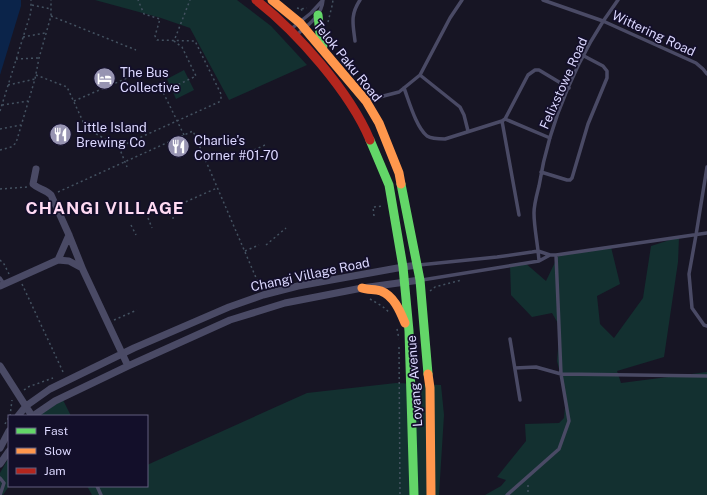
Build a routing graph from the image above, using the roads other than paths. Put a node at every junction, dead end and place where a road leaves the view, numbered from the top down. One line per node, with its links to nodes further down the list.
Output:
1 (256, 0): 11 (main road, Telok Paku Road)
2 (272, 0): 10 (main road, Telok Paku Road)
3 (323, 0): 8 (lane); 10 (lane)
4 (360, 0): 12 (lane)
5 (462, 0): 16 (lane)
6 (543, 0): 9 (lane, Wittering Road)
7 (618, 0): 9 (lane, Felixstowe Road)
8 (318, 15): 10 (lane); 13 (main road)
9 (603, 21): 14 (lane, Felixstowe Road); 15 (lane, Wittering Road)
10 (302, 25): 11 (lane); 11 (lane); 13 (main road, Telok Paku Road)
11 (292, 33): 36 (main road, Telok Paku Road)
12 (355, 41)
13 (325, 51): 19 (main road, Telok Paku Road)
14 (584, 56): 18 (lane, Felixstowe Road); 25 (lane)
15 (707, 74)
16 (420, 75): 17 (lane); 21 (lane)
17 (404, 88): 19 (lane); 21 (lane)
18 (569, 88): 20 (lane); 22 (lane, Felixstowe Road)
19 (366, 100): 35 (main road, Telok Paku Road)
20 (504, 120): 21 (lane); 22 (lane); 26 (lane)
21 (468, 131)
22 (550, 138): 25 (lane, Felixstowe Road)
23 (707, 167): 29 (lane)
24 (36, 169): 28 (street)
25 (541, 172): 30 (lane, Felixstowe Road)
26 (518, 214)
27 (707, 233): 29 (lane, Changi Village Road)
28 (69, 235): 33 (street); 37 (street)
29 (696, 235): 32 (lane, Changi Village Road); 42 (lane)
30 (538, 251): 31 (lane, Changi Village Road); 34 (lane, Felixstowe Road); 35 (lane, Changi Village Road)
31 (550, 255): 32 (lane, Changi Village Road); 34 (lane, Changi Village Road)
32 (556, 255): 49 (lane)
33 (58, 260): 37 (street); 40 (street)
34 (539, 261): 38 (lane, Changi Village Road)
35 (418, 265): 36 (street, Changi Village Road); 38 (main road, Loyang Avenue)
36 (403, 267): 39 (main road, Loyang Avenue); 45 (street, Changi Village Road)
37 (82, 268): 45 (street)
38 (420, 280): 39 (street, Changi Village Road); 63 (main road, Loyang Avenue)
39 (404, 282): 41 (street, Changi Village Road); 43 (main road, Loyang Avenue)
40 (1, 283)
41 (362, 288): 43 (main road); 47 (street, Changi Village Road)
42 (707, 326)
43 (409, 331): 62 (main road, Loyang Avenue)
44 (510, 339): 48 (lane)
45 (123, 354): 47 (street); 52 (street, Changi Village Road)
46 (0, 366): 52 (street)
47 (128, 366): 55 (street, Changi Village Road)
48 (515, 368): 49 (lane); 51 (lane)
49 (561, 374): 50 (lane); 64 (lane)
50 (707, 376)
51 (520, 400)
52 (26, 406): 53 (street, Changi Village Road); 54 (street)
53 (19, 415)
54 (32, 415)
55 (34, 415)
56 (8, 433): 57 (street)
57 (0, 448)
58 (8, 452): 59 (street)
59 (0, 464)
60 (0, 478): 61 (lane)
61 (0, 495)
62 (414, 495)
63 (431, 495)
64 (507, 495)

